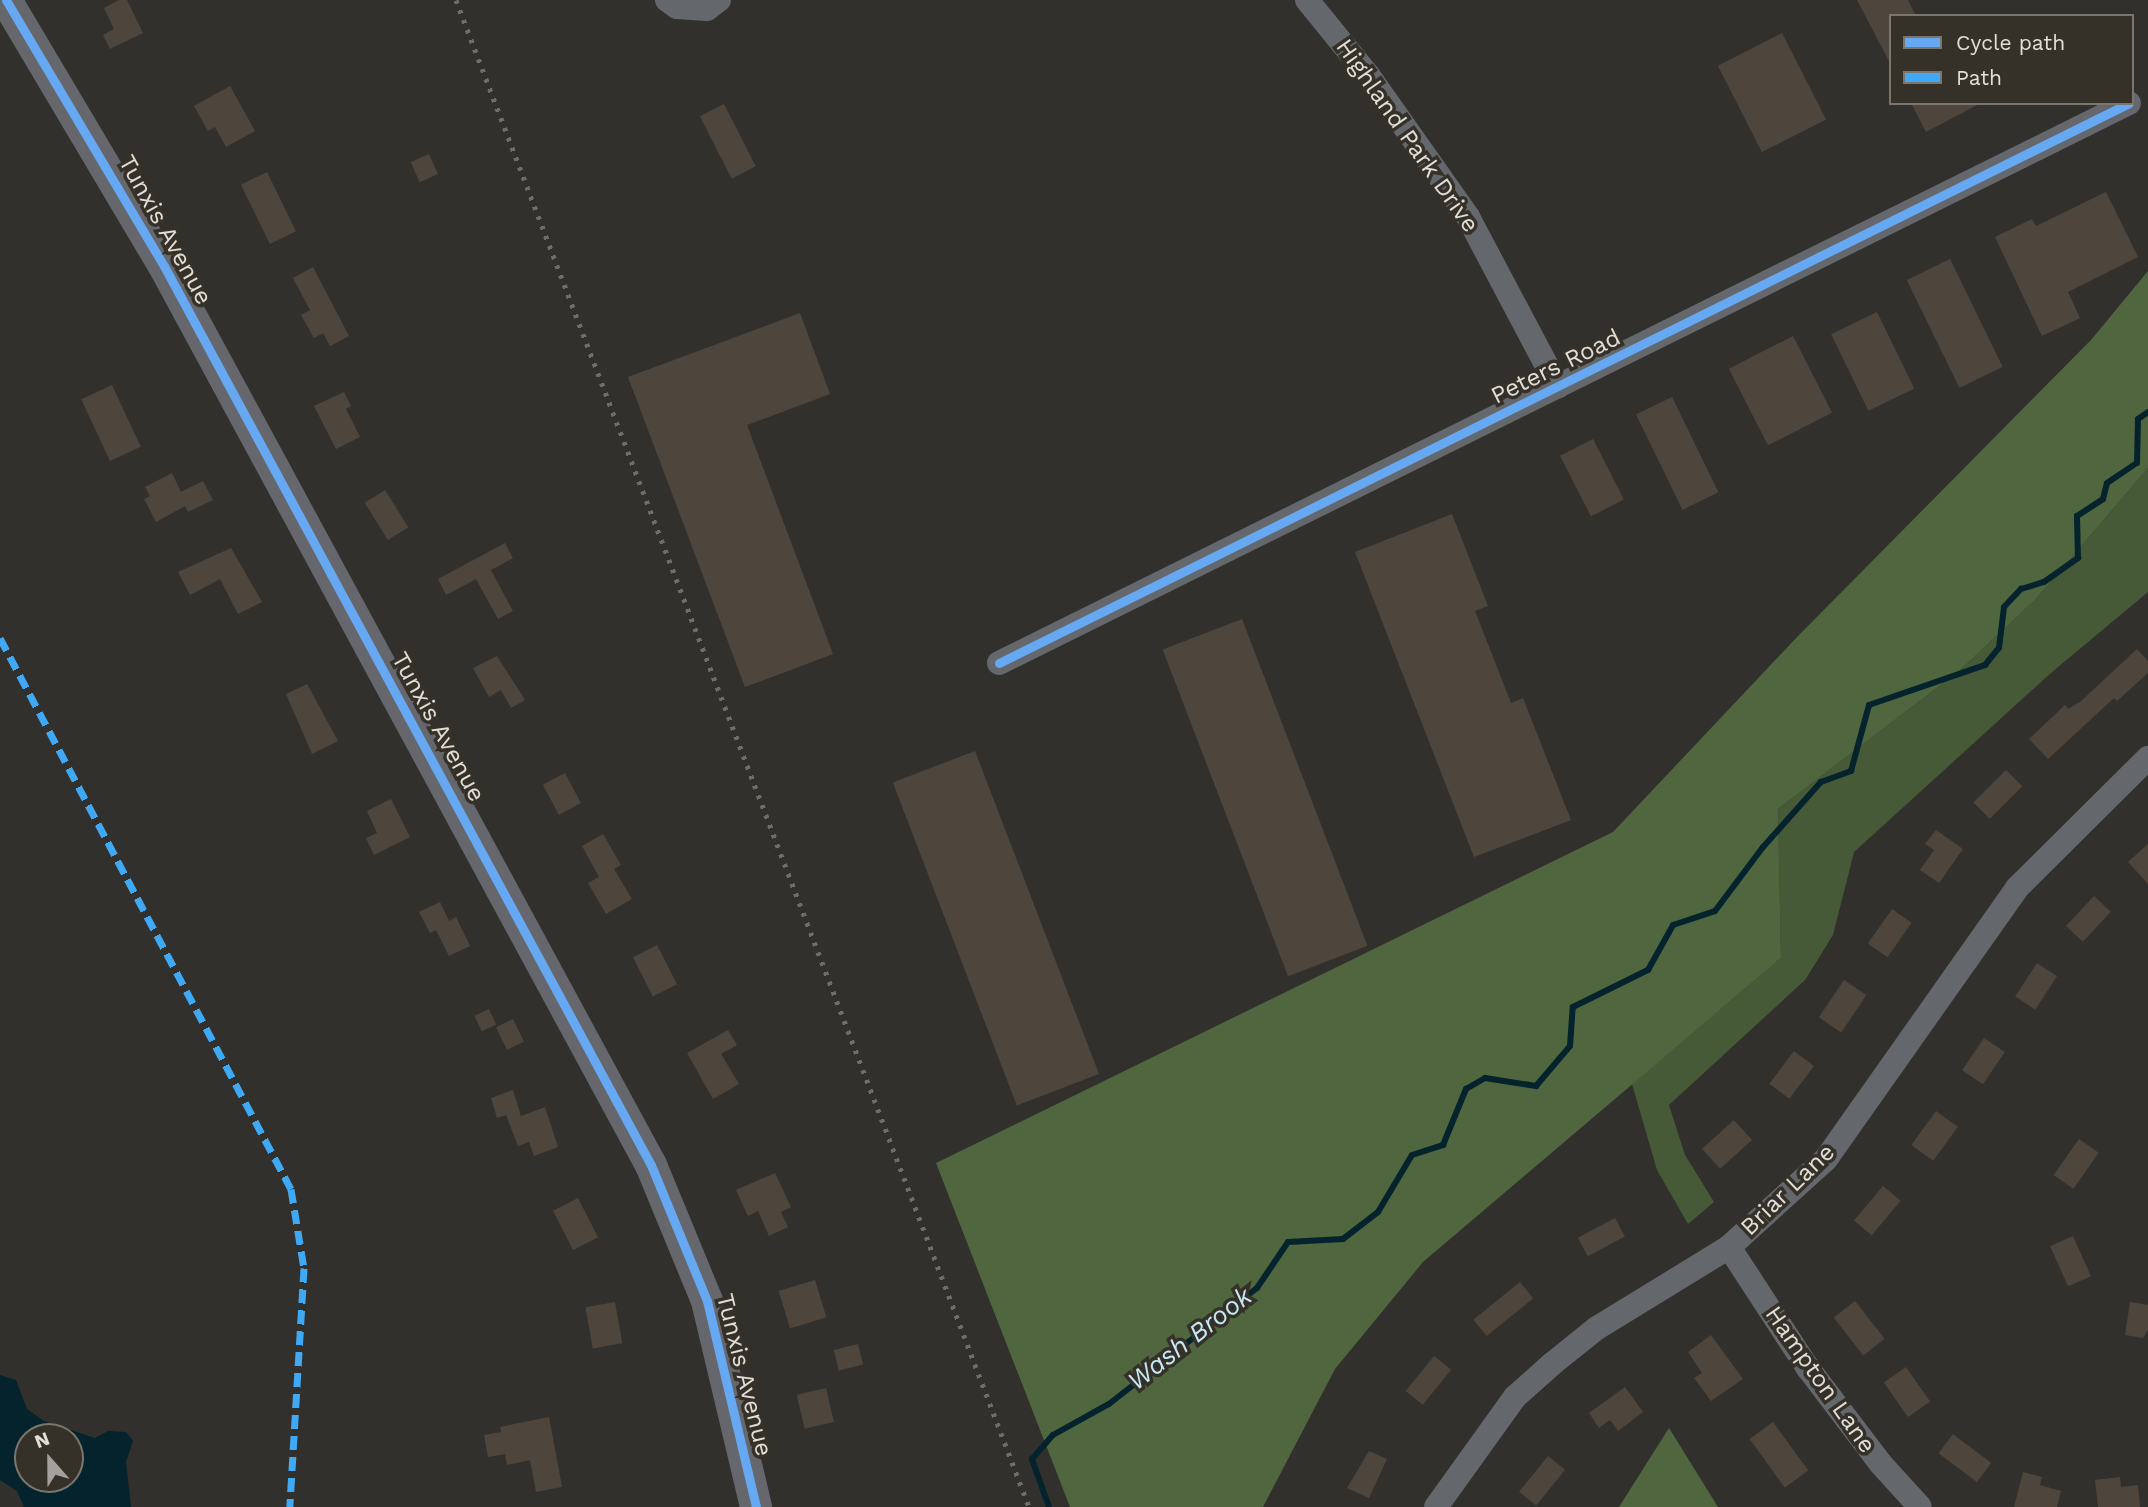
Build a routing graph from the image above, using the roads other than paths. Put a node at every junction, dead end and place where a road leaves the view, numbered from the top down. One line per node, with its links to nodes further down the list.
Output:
1 (6, 0): 10 (main road, Tunxis Avenue)
2 (667, 0): 3 (street)
3 (719, 0)
4 (1307, 0): 6 (street, Highland Park Drive)
5 (2127, 105): 6 (street, Peters Road)
6 (1558, 387): 7 (street, Peters Road)
7 (999, 663)
8 (2148, 758): 9 (street, Briar Lane)
9 (1729, 1247): 11 (street, Briar Lane); 12 (street, Hampton Lane)
10 (756, 1507)
11 (1436, 1507)
12 (1920, 1507)

